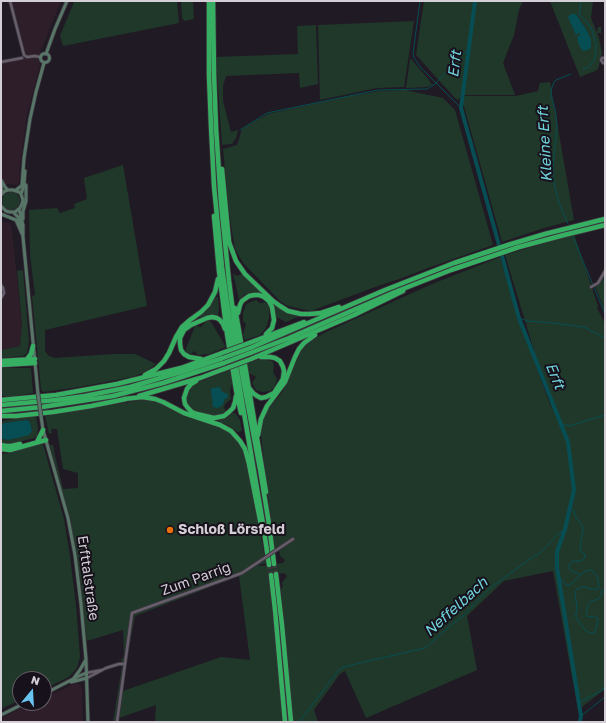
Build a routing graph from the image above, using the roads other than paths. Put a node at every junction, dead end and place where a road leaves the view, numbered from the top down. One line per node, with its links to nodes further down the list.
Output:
1 (10, 1): 6 (street)
2 (67, 1): 5 (main road)
3 (209, 1): 17 (highway)
4 (213, 1): 12 (highway)
5 (46, 54): 6 (main road); 11 (main road)
6 (40, 57): 11 (main road)
7 (22, 58): 9 (street)
8 (605, 58): 10 (street)
9 (1, 62)
10 (605, 62)
11 (44, 63): 13 (main road)
12 (216, 128): 33 (highway); 38 (highway)
13 (26, 145): 15 (main road); 19 (main road)
14 (1, 180): 18 (main road)
15 (25, 180): 21 (main road); 28 (main road)
16 (1, 185): 20 (main road)
17 (214, 186): 30 (highway); 66 (highway)
18 (8, 190): 19 (main road); 20 (main road)
19 (16, 190): 21 (main road)
20 (2, 194)
21 (21, 194): 23 (main road)
22 (1, 207): 24 (main road)
23 (19, 209): 24 (main road); 28 (main road)
24 (13, 212): 29 (main road)
25 (1, 214): 29 (main road)
26 (605, 219): 37 (highway)
27 (605, 224): 32 (highway)
28 (23, 225): 29 (main road)
29 (22, 235): 43 (main road, Erfttalstraße)
30 (219, 271): 41 (highway); 52 (highway)
31 (605, 271): 35 (street)
32 (428, 279): 40 (highway); 44 (highway)
33 (229, 281): 39 (highway); 72 (highway)
34 (1, 286): 36 (street)
35 (592, 287)
36 (1, 298)
37 (354, 304): 38 (highway); 44 (highway)
38 (344, 306): 42 (highway)
39 (238, 321): 42 (highway); 54 (highway)
40 (326, 327): 44 (highway); 69 (highway)
41 (227, 334): 46 (highway); 55 (highway)
42 (260, 338): 44 (highway)
43 (33, 346): 45 (highway); 48 (main road, Erfttalstraße)
44 (251, 352): 49 (highway, bridge); 49 (highway, bridge); 54 (highway)
45 (27, 359): 47 (highway); 48 (highway)
46 (205, 359): 49 (highway); 52 (highway)
47 (1, 361)
48 (35, 361): 50 (highway); 65 (main road, Erfttalstraße, bridge)
49 (223, 361): 51 (highway); 53 (highway); 60 (highway)
50 (1, 365)
51 (200, 378): 55 (highway); 58 (highway)
52 (136, 380): 57 (highway)
53 (163, 383): 58 (highway); 61 (highway)
54 (248, 384): 69 (highway)
55 (236, 390): 66 (highway)
56 (1, 397): 57 (highway)
57 (14, 399): 59 (highway)
58 (124, 399): 63 (highway); 74 (highway)
59 (1, 400)
60 (1, 405)
61 (1, 411)
62 (1, 416): 63 (highway)
63 (16, 416): 64 (highway)
64 (1, 420)
65 (43, 430): 67 (main road, Erfttalstraße); 68 (highway)
66 (248, 436): 74 (highway)
67 (46, 439): 68 (highway); 71 (highway); 75 (main road, Erfttalstraße)
68 (38, 440): 70 (highway)
69 (258, 441): 72 (highway)
70 (1, 444)
71 (1, 449)
72 (269, 524): 74 (highway)
73 (293, 539): 76 (street, Zum Parrig, bridge)
74 (268, 554)
75 (86, 659): 78 (main road, Erfttalstraße); 80 (main road)
76 (125, 664): 77 (street); 86 (street)
77 (106, 668): 78 (street); 79 (street)
78 (86, 673): 79 (main road, Erfttalstraße); 80 (main road)
79 (86, 678): 82 (main road); 85 (main road, Erfttalstraße)
80 (72, 679): 81 (main road)
81 (52, 690)
82 (52, 690)
83 (12, 710): 84 (main road)
84 (1, 715)
85 (88, 722)
86 (117, 722)
87 (285, 722): 88 (highway)
88 (291, 722)

